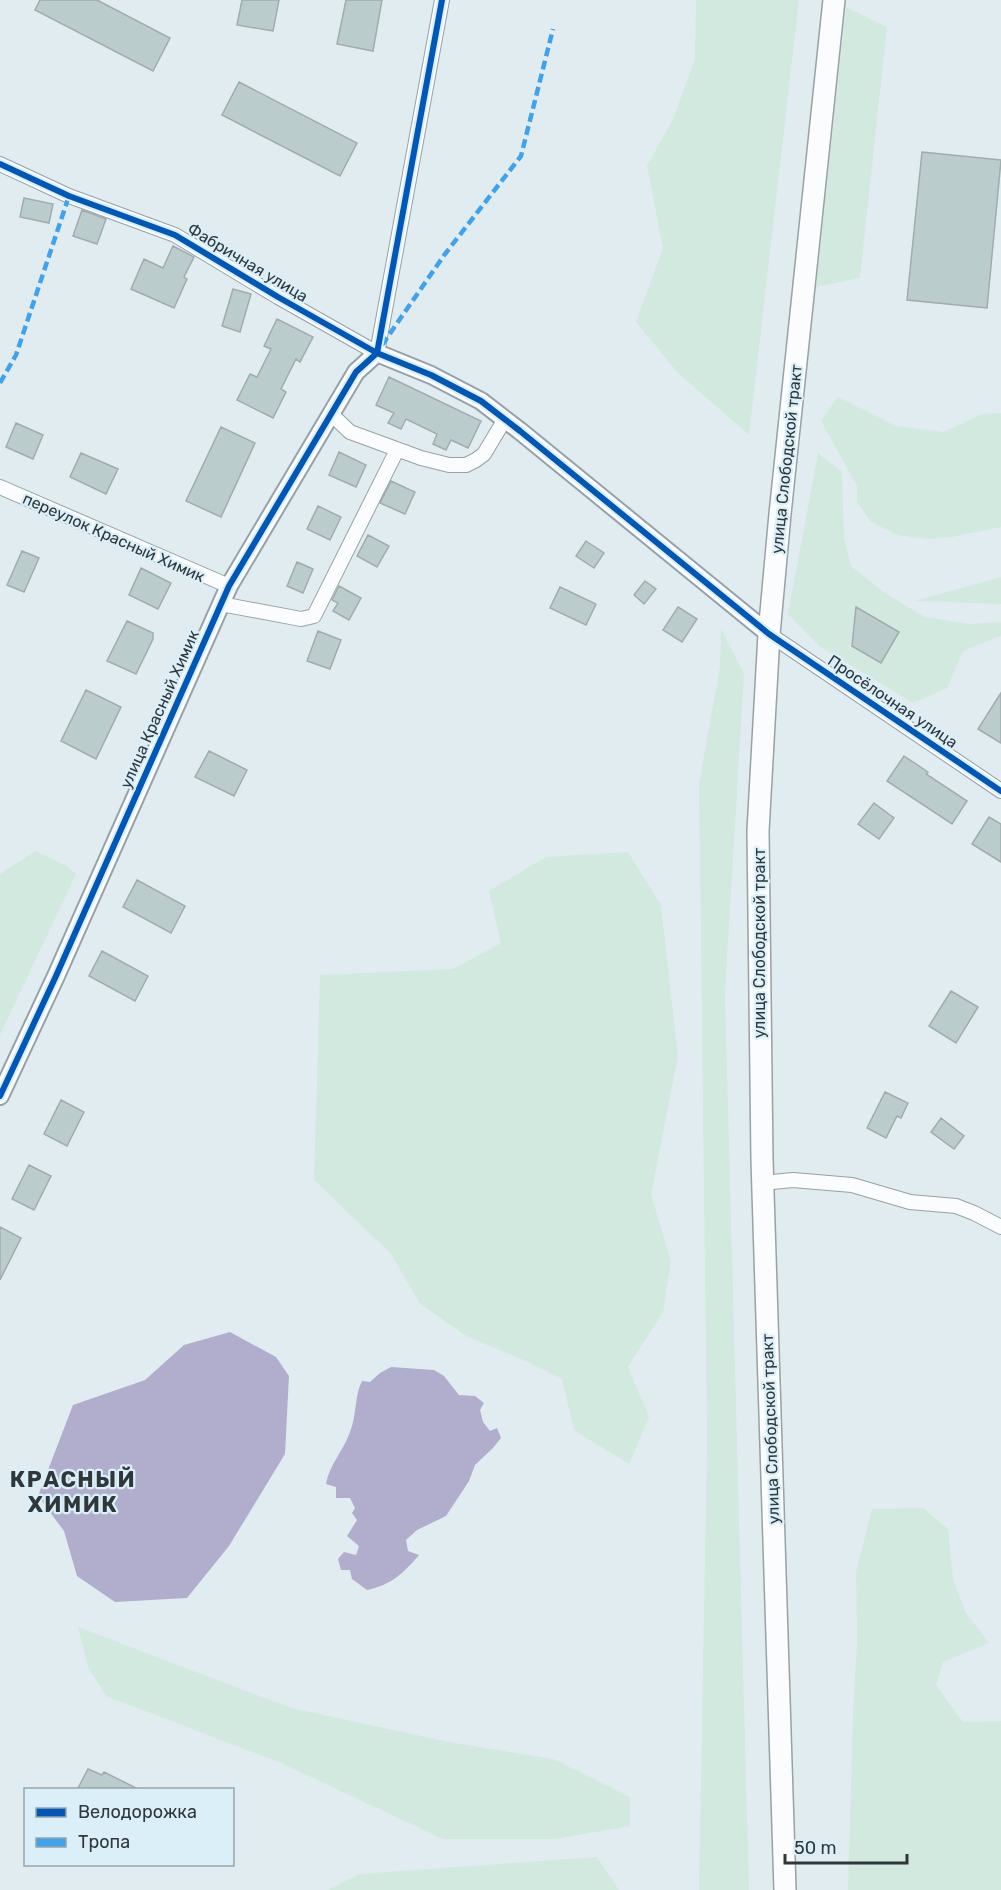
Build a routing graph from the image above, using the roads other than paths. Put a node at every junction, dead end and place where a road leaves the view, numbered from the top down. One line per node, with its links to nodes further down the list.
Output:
1 (442, 0): 4 (street)
2 (834, 0): 11 (main road, улица Слободской тракт)
3 (0, 164): 4 (street, Фабричная улица)
4 (377, 353): 5 (street, улица Красный Химик); 6 (street)
5 (331, 414): 7 (street); 9 (street, улица Красный Химик)
6 (505, 419): 7 (street); 11 (street)
7 (397, 450): 10 (street)
8 (0, 487): 9 (street, переулок Красный Химик)
9 (229, 586): 10 (street, улица Красный Химик)
10 (221, 604): 13 (street, улица Красный Химик)
11 (769, 634): 12 (street, Просёлочная улица); 14 (main road, улица Слободской тракт)
12 (1001, 790)
13 (0, 1096)
14 (762, 1183): 15 (street); 16 (main road, улица Слободской тракт)
15 (1001, 1227)
16 (786, 1890)

